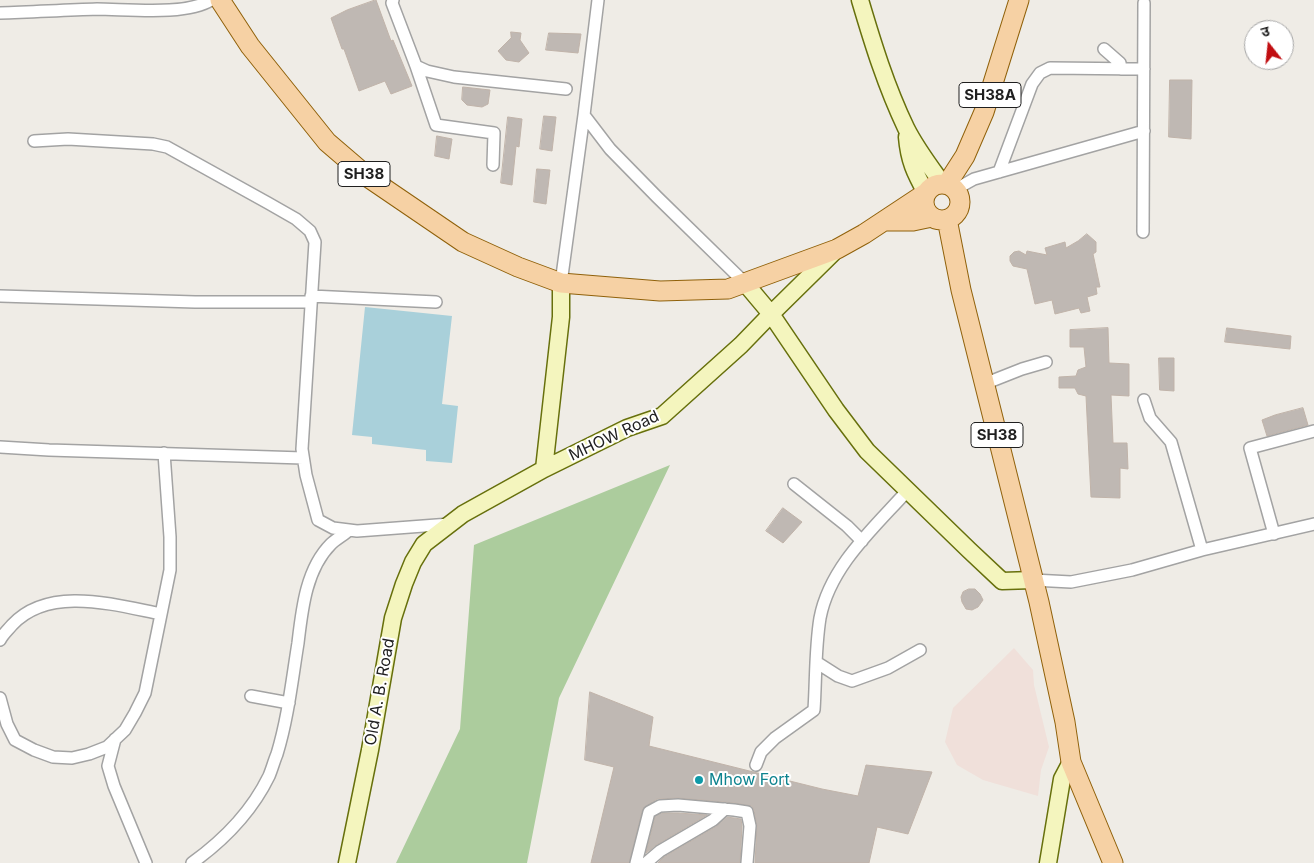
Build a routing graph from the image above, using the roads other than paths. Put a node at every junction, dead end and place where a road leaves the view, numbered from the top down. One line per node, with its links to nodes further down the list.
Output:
1 (13, 0): 9 (street)
2 (211, 0): 9 (street)
3 (220, 0): 26 (main road, SH38)
4 (392, 0): 11 (street)
5 (598, 0): 15 (street)
6 (860, 0): 20 (street)
7 (1020, 0): 20 (main road, SH38A)
8 (1144, 3): 13 (street)
9 (5, 14)
10 (1104, 49): 12 (street)
11 (416, 66): 14 (street); 18 (street)
12 (1121, 69): 13 (street); 19 (street)
13 (1144, 69): 16 (street)
14 (566, 89)
15 (584, 115): 25 (street); 26 (street)
16 (1144, 131): 19 (street); 23 (street)
17 (34, 141): 28 (street)
18 (493, 165)
19 (999, 172): 20 (street)
20 (943, 187): 21 (main road, SH38); 21 (main road); 22 (main road, SH38)
21 (940, 218): 22 (main road); 32 (main road, SH38)
22 (882, 222): 24 (main road, SH38)
23 (1143, 232)
24 (837, 249): 25 (main road, SH38); 30 (street, MHOW Road)
25 (745, 282): 26 (main road, SH38); 30 (street)
26 (561, 283): 38 (street)
27 (0, 296): 28 (street)
28 (311, 299): 29 (street); 37 (street)
29 (436, 302)
30 (771, 314): 38 (street, MHOW Road); 40 (street)
31 (1046, 362): 32 (street)
32 (984, 384): 47 (main road, SH38)
33 (1144, 400): 46 (street)
34 (1314, 431): 44 (street)
35 (0, 447): 36 (street)
36 (164, 453): 37 (street); 48 (street)
37 (304, 458): 43 (street)
38 (544, 469): 42 (street, MHOW Road)
39 (794, 484): 45 (street)
40 (908, 490): 45 (street); 47 (street)
41 (1314, 524): 44 (street)
42 (444, 528): 43 (street); 61 (street, Old A. B. Road)
43 (349, 530): 54 (street)
44 (1274, 534): 46 (street)
45 (862, 541): 51 (street)
46 (1202, 550): 47 (street)
47 (1033, 580): 56 (main road, SH38)
48 (161, 614): 49 (street); 55 (street)
49 (0, 640)
50 (920, 650): 51 (street)
51 (816, 662): 57 (street)
52 (251, 696): 54 (street)
53 (0, 698): 55 (street)
54 (289, 703): 60 (street)
55 (115, 739): 59 (street)
56 (1071, 762): 65 (street); 66 (main road, SH38)
57 (756, 765)
58 (725, 809): 62 (street); 63 (street); 64 (street)
59 (146, 863)
60 (192, 863)
61 (347, 863)
62 (636, 863)
63 (646, 863)
64 (747, 863)
65 (1048, 863)
66 (1113, 863)

